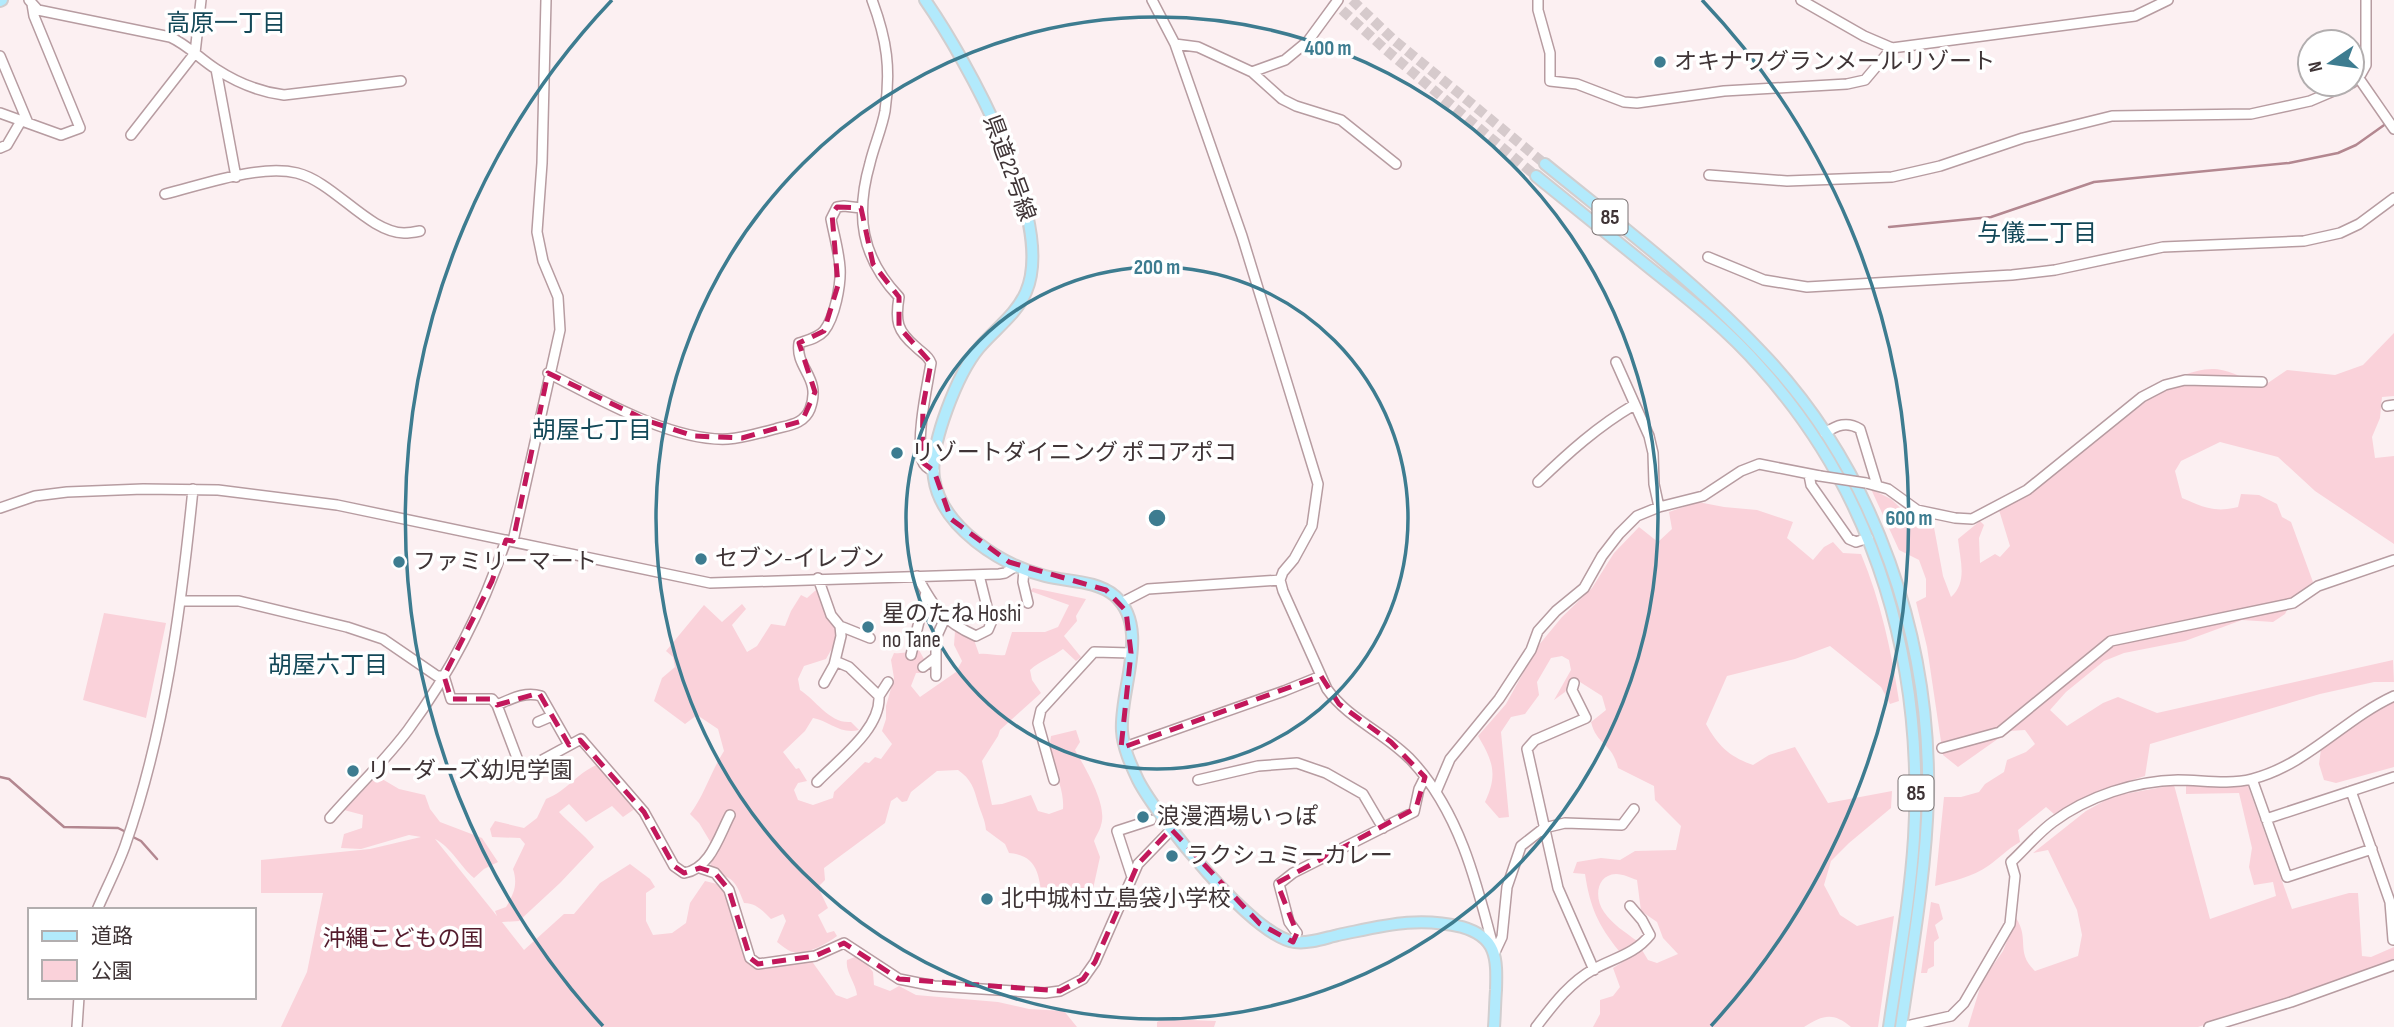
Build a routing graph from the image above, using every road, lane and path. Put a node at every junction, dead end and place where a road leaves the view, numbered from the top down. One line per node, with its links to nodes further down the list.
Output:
1 (201, 0): 15 (street)
2 (546, 0): 38 (street)
3 (872, 0): 34 (street)
4 (925, 0): 42 (main road, 県道22号線)
5 (1152, 0): 13 (street)
6 (1338, 0): 18 (street)
7 (1538, 0): 14 (street)
8 (1801, 0): 14 (street)
9 (2168, 0): 14 (street)
10 (2366, 0): 12 (street)
11 (30, 2): 15 (street); 23 (street)
12 (2366, 28)
13 (1175, 44): 18 (street); 56 (street)
14 (1892, 48)
15 (195, 53): 17 (street); 25 (street)
16 (0, 56): 23 (street)
17 (216, 69): 19 (street); 31 (street)
18 (1252, 72): 27 (street)
19 (401, 81)
20 (2366, 96): 24 (street)
21 (2316, 98): 29 (street)
22 (0, 113): 23 (street)
23 (24, 122): 26 (street)
24 (2394, 128)
25 (131, 135)
26 (0, 148)
27 (1396, 164)
28 (1545, 164): 41 (main road, 85)
29 (1709, 175)
30 (1536, 176): 49 (main road, 85)
31 (236, 177): 32 (street); 35 (street)
32 (165, 194)
33 (2394, 198): 36 (street)
34 (860, 208): 38 (street); 42 (street)
35 (420, 231)
36 (1708, 257)
37 (1616, 362): 40 (street)
38 (548, 373): 50 (street)
39 (2262, 382): 45 (street)
40 (1634, 405): 44 (street); 47 (street)
41 (1822, 428): 45 (street); 115 (main road, 85)
42 (933, 471): 52 (main road)
43 (1809, 475): 45 (street, bridge); 47 (street); 49 (street)
44 (1538, 481)
45 (1877, 485)
46 (193, 489): 48 (street); 50 (street); 58 (street)
47 (1659, 507): 90 (street)
48 (0, 508)
49 (1868, 538): 114 (main road, 85)
50 (509, 540): 55 (street); 69 (street)
51 (2394, 560): 82 (street)
52 (1020, 567): 53 (street); 59 (street); 60 (main road)
53 (979, 575): 54 (street); 61 (street)
54 (917, 576): 55 (street); 57 (street)
55 (818, 578): 62 (street)
56 (1280, 580): 60 (street); 71 (street)
57 (926, 592): 61 (street); 65 (street)
58 (181, 601): 69 (street); 104 (street)
59 (1028, 603)
60 (1121, 603): 64 (main road)
61 (945, 618): 66 (street)
62 (840, 626): 63 (street); 67 (street)
63 (870, 638)
64 (1131, 653): 81 (main road); 86 (street)
65 (911, 655)
66 (936, 657): 68 (street); 70 (street)
67 (835, 661): 73 (street); 75 (street)
68 (923, 667)
69 (444, 676): 77 (street); 93 (street)
70 (936, 676)
71 (1321, 676): 81 (street); 83 (street)
72 (888, 682): 75 (street)
73 (824, 683)
74 (1574, 683): 97 (street)
75 (879, 696): 88 (street)
76 (2394, 696): 85 (street)
77 (497, 705): 78 (street); 80 (street)
78 (552, 716): 79 (street); 80 (street)
79 (538, 722)
80 (569, 745): 100 (street)
81 (1125, 747): 98 (main road)
82 (1942, 748)
83 (1424, 777): 90 (street); 96 (street)
84 (2394, 777): 89 (street)
85 (2252, 779): 94 (street); 115 (street)
86 (1054, 780)
87 (1198, 780): 96 (street)
88 (817, 782)
89 (2351, 791): 94 (street); 99 (street)
90 (1436, 792): 107 (street)
91 (1634, 808): 97 (street)
92 (730, 815): 100 (street)
93 (330, 818)
94 (2266, 819): 99 (street)
95 (1151, 820): 101 (street)
96 (1383, 828): 106 (street)
97 (1544, 828): 107 (street); 109 (street)
98 (1172, 830): 101 (street); 106 (main road)
99 (2372, 849): 102 (street)
100 (699, 868): 101 (street)
101 (1132, 877)
102 (2392, 902): 105 (street)
103 (1630, 906): 109 (street)
104 (98, 908)
105 (2393, 940)
106 (1293, 942): 107 (main road)
107 (1495, 952): 112 (main road)
108 (2394, 965): 116 (street)
109 (1594, 970): 113 (street)
110 (79, 999): 111 (street)
111 (76, 1027)
112 (1494, 1027)
113 (1536, 1027)
114 (1889, 1027)
115 (1902, 1027)
116 (2209, 1027)

